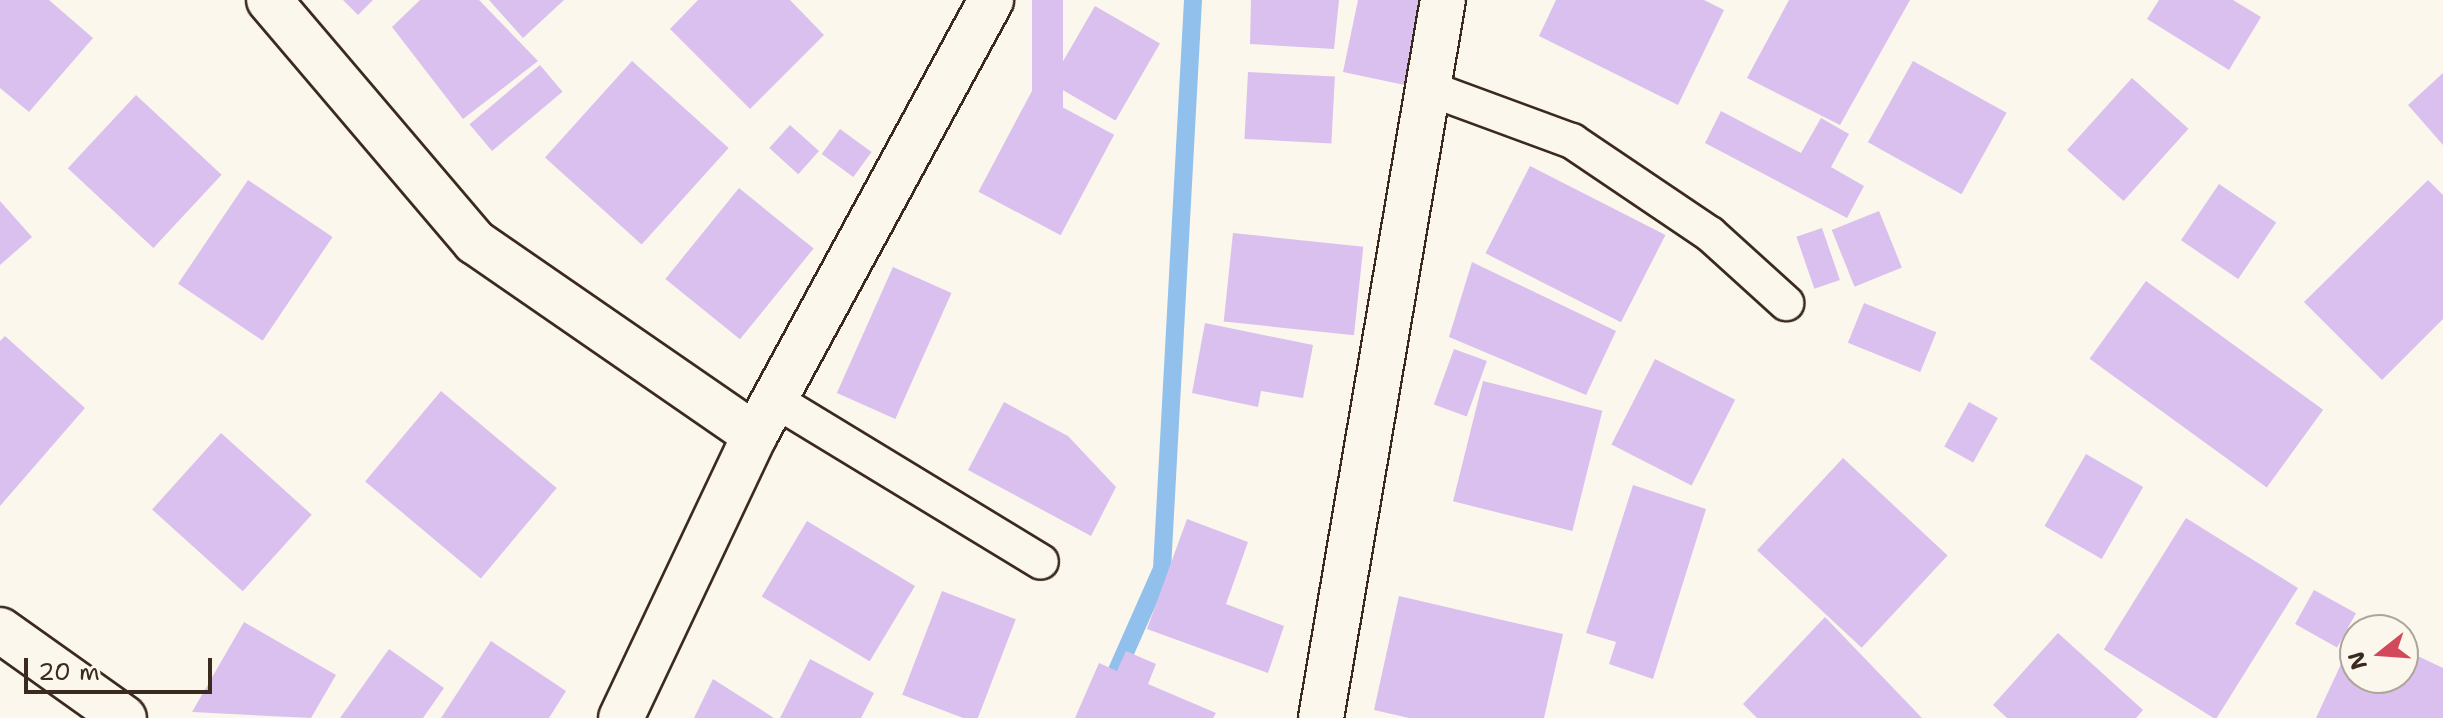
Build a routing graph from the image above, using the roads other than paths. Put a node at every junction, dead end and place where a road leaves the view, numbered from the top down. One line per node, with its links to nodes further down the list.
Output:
1 (269, 0): 6 (street)
2 (991, 0): 6 (street)
3 (1443, 0): 4 (street)
4 (1425, 87): 5 (lane); 11 (street)
5 (1786, 303)
6 (765, 418): 7 (lane); 10 (street)
7 (1041, 562)
8 (0, 630): 9 (street)
9 (124, 718)
10 (621, 718)
11 (1321, 718)

